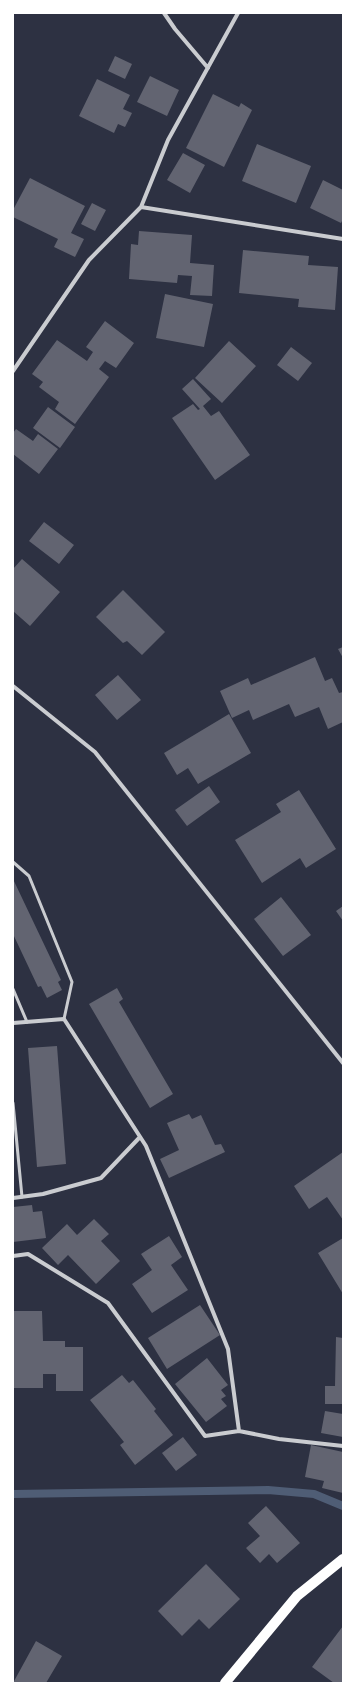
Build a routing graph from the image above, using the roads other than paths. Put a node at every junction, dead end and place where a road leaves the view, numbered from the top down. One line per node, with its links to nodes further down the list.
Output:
1 (164, 13): 3 (street)
2 (238, 13): 3 (street)
3 (208, 68): 4 (street)
4 (141, 207): 5 (street); 6 (street)
5 (343, 239)
6 (13, 371)
7 (13, 686): 13 (street)
8 (13, 862): 10 (lane)
9 (13, 989): 11 (lane)
10 (64, 1019): 11 (street); 15 (street)
11 (27, 1022): 12 (street)
12 (13, 1023)
13 (343, 1063)
14 (13, 1102): 16 (lane)
15 (140, 1137): 16 (street); 19 (street)
16 (22, 1197): 17 (street)
17 (13, 1198)
18 (13, 1256): 19 (street)
19 (239, 1431): 20 (street)
20 (343, 1446)
21 (343, 1559): 22 (main road)
22 (224, 1683)

